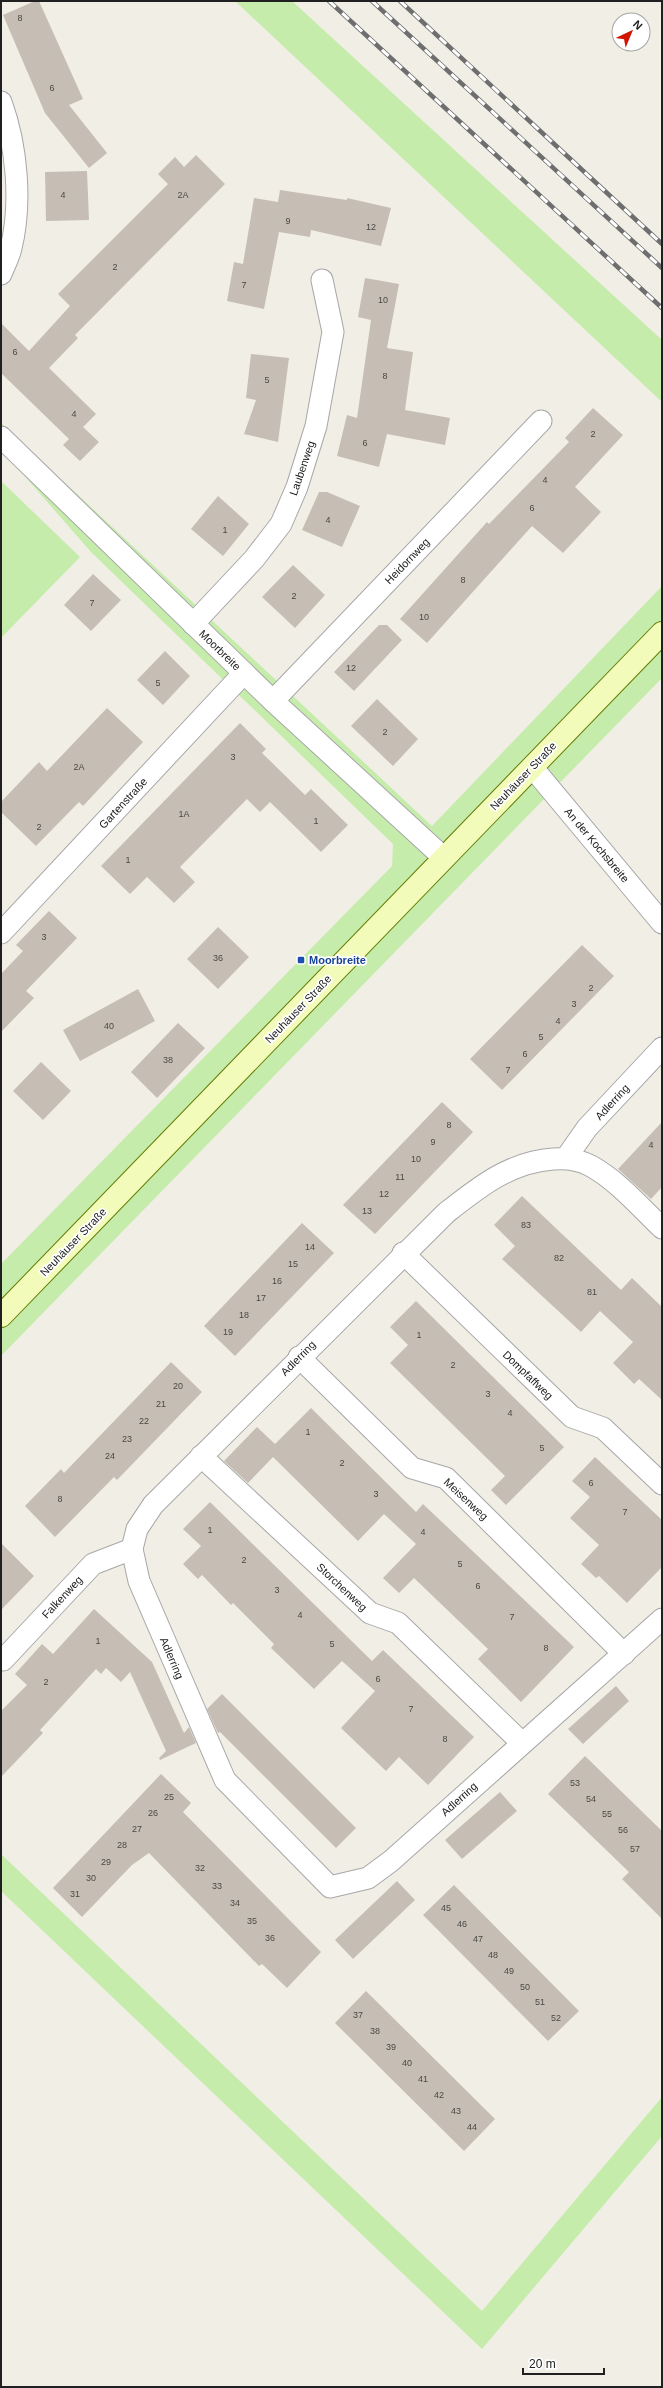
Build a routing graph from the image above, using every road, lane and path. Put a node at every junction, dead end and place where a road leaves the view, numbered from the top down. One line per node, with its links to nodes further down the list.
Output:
1 (1, 102): 2 (street)
2 (1, 274)
3 (322, 280): 6 (street, Laubenweg)
4 (541, 421): 9 (street, Heidornweg)
5 (1, 437): 6 (street, Moorbreite)
6 (193, 624): 8 (street, Moorbreite)
7 (662, 633): 10 (main road, Neuhäuser Straße)
8 (244, 673): 9 (street, Moorbreite); 13 (street, Gartenstraße)
9 (273, 701): 11 (street, Moorbreite)
10 (532, 767): 11 (main road, Neuhäuser Straße); 12 (street, An der Kochsbreite)
11 (444, 858): 18 (main road, Neuhäuser Straße)
12 (662, 923)
13 (1, 933)
14 (662, 1048): 15 (street, Adlerring)
15 (566, 1158): 16 (street, Adlerring); 17 (street, Adlerring)
16 (662, 1228)
17 (403, 1253): 19 (street, Adlerring); 21 (street, Dompfaffweg)
18 (1, 1316)
19 (299, 1357): 20 (street, Adlerring); 24 (street, Meisenweg)
20 (201, 1456): 22 (street, Adlerring); 26 (street, Storchenweg)
21 (662, 1484)
22 (132, 1549): 25 (street, Falkenweg); 26 (street, Adlerring)
23 (662, 1619): 24 (street, Adlerring)
24 (624, 1654): 26 (street, Adlerring)
25 (3, 1660)
26 (522, 1743)

